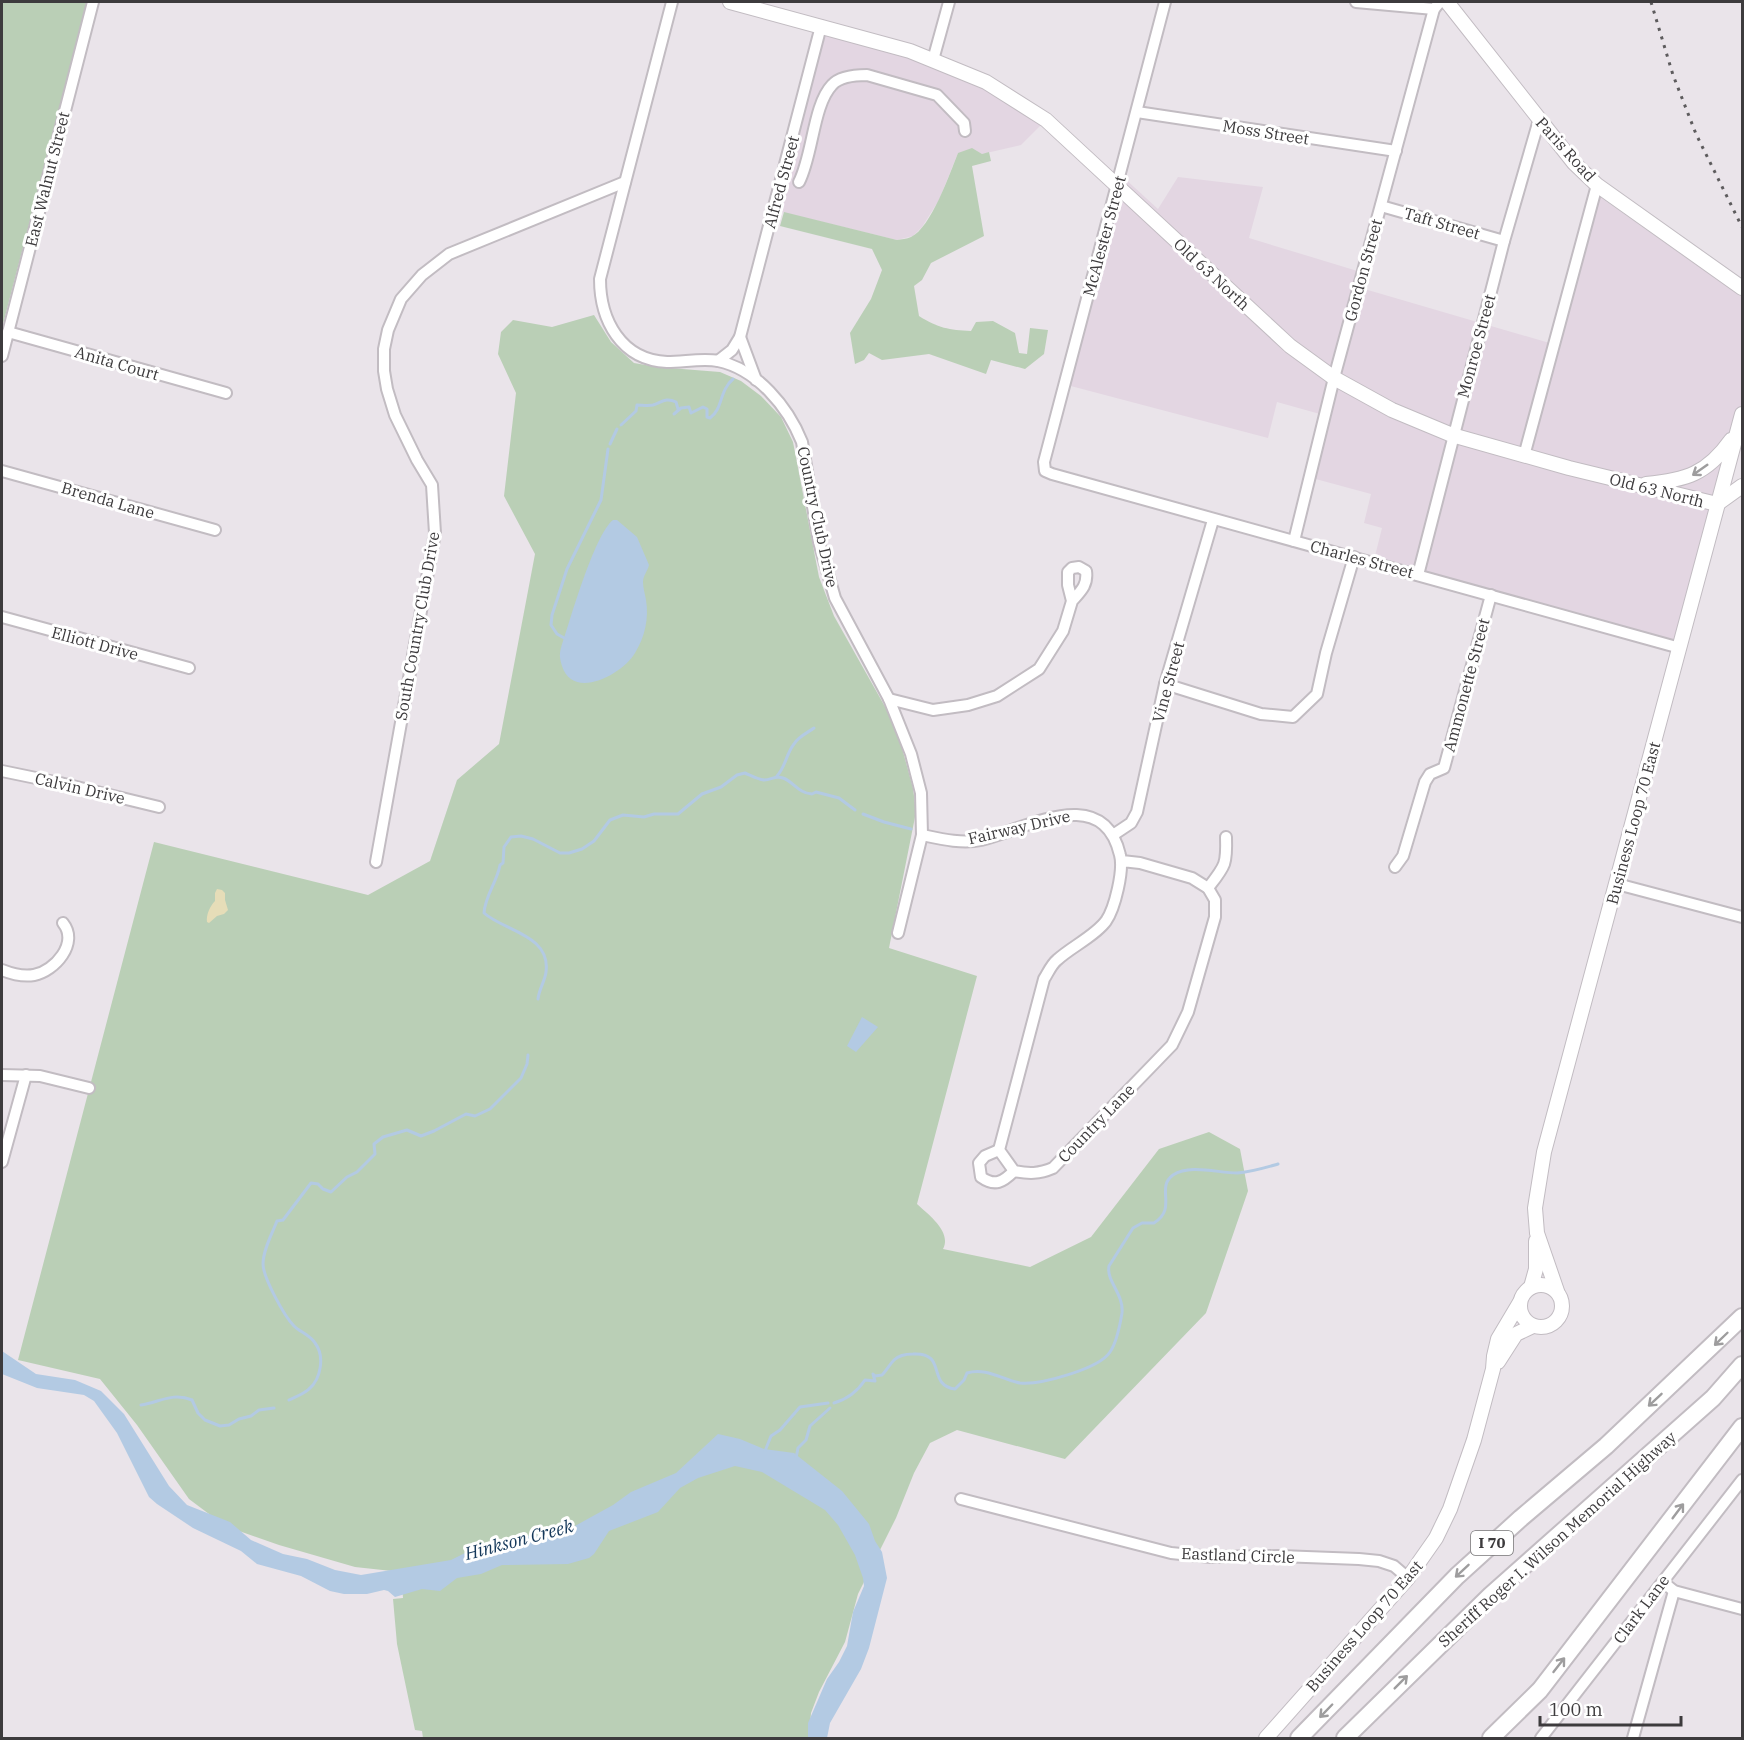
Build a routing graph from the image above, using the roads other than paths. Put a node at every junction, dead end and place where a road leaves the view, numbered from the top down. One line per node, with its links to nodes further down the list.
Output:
1 (93, 2): 22 (street, East Walnut Street)
2 (672, 2): 15 (street, Country Club Drive)
3 (730, 2): 9 (main road, Old 63 North)
4 (948, 2): 10 (street)
5 (1165, 2): 11 (street, McAlester Street)
6 (1356, 2): 8 (street)
7 (1446, 2): 12 (main road, Paris Road)
8 (1437, 5): 14 (street, Gordon Street)
9 (821, 26): 10 (main road, Old 63 North); 23 (street, Alfred Street)
10 (933, 60): 18 (main road, Old 63 North)
11 (1137, 112): 14 (street, Moss Street); 18 (street, McAlester Street)
12 (1539, 120): 17 (main road, Paris Road); 20 (street, Monroe Street)
13 (965, 131): 16 (street)
14 (1396, 151): 19 (street, Gordon Street)
15 (625, 182): 25 (street, Country Club Drive); 55 (street, South Country Club Drive)
16 (799, 182)
17 (1597, 185): 21 (main road, Paris Road); 31 (street)
18 (1117, 187): 26 (main road, Old 63 North); 33 (street, McAlester Street)
19 (1381, 206): 20 (street, Taft Street); 26 (street, Gordon Street)
20 (1504, 241): 30 (street, Monroe Street)
21 (1743, 288)
22 (8, 332): 24 (street, East Walnut Street); 28 (street, Anita Court)
23 (740, 337): 25 (street, Alfred Street); 27 (street)
24 (2, 356)
25 (718, 361): 27 (street, Country Club Drive)
26 (1334, 378): 30 (main road, Old 63 North); 39 (street, Gordon Street)
27 (757, 380): 48 (street, Country Club Drive)
28 (226, 393)
29 (1741, 421): 34 (main road, one-way to 34); 36 (main road, Business Loop 70 East)
30 (1452, 435): 31 (main road, Old 63 North); 41 (street, Monroe Street)
31 (1524, 456): 34 (main road, Old 63 North)
32 (2, 471): 38 (street, Brenda Lane)
33 (1045, 471): 37 (street, Charles Street)
34 (1635, 485): 36 (main road, Old 63 North)
35 (1743, 486): 36 (main road)
36 (1717, 504): 45 (main road, Business Loop 70 East)
37 (1213, 520): 39 (street, Charles Street); 47 (street, Vine Street)
38 (215, 530)
39 (1294, 541): 40 (street, Charles Street)
40 (1354, 557): 41 (street, Charles Street); 47 (street)
41 (1418, 574): 42 (street, Charles Street)
42 (1491, 595): 45 (street, Charles Street); 56 (street, Ammonette Street)
43 (1072, 601): 48 (street)
44 (2, 617): 46 (street, Elliott Drive)
45 (1680, 648): 57 (main road, Business Loop 70 East)
46 (189, 668)
47 (1166, 684): 51 (street, Vine Street)
48 (889, 699): 52 (street, Country Club Drive)
49 (2, 771): 50 (street, Calvin Drive)
50 (159, 807)
51 (1113, 835): 52 (street, Fairway Drive); 54 (street)
52 (922, 836): 61 (street, Country Club Drive)
53 (1226, 837): 58 (street)
54 (1122, 861): 58 (street); 66 (street)
55 (376, 862)
56 (1395, 867)
57 (1617, 884): 59 (street); 69 (main road, Business Loop 70 East)
58 (1208, 888): 68 (street, Country Lane)
59 (1743, 916)
60 (63, 922): 62 (street)
61 (898, 933)
62 (2, 970)
63 (2, 1075): 64 (street)
64 (26, 1075): 65 (street); 67 (street)
65 (89, 1088)
66 (999, 1150): 68 (street); 68 (street)
67 (2, 1162)
68 (1014, 1171)
69 (1537, 1233): 70 (main road, Business Loop 70 East); 71 (main road, Business Loop 70 East)
70 (1531, 1287): 71 (main road); 72 (main road)
71 (1557, 1291): 74 (main road)
72 (1520, 1302): 74 (main road); 76 (main road, Business Loop 70 East)
73 (1743, 1317): 85 (highway, I 70, one-way to 85)
74 (1533, 1326): 76 (main road, Business Loop 70 East)
75 (1743, 1365): 86 (highway, Sheriff Roger I. Wilson Memorial Highway / I 70, one-way to 75)
76 (1493, 1369): 80 (main road, Business Loop 70 East)
77 (1743, 1427): 87 (highway, one-way to 77)
78 (1743, 1480): 81 (street, Clark Lane)
79 (961, 1500): 80 (street, Eastland Circle)
80 (1408, 1578): 84 (main road, Business Loop 70 East)
81 (1662, 1580): 82 (street); 88 (street, Clark Lane)
82 (1674, 1591): 83 (street); 89 (street)
83 (1743, 1609)
84 (1266, 1738)
85 (1299, 1738)
86 (1345, 1738)
87 (1491, 1738)
88 (1541, 1738)
89 (1633, 1738)

